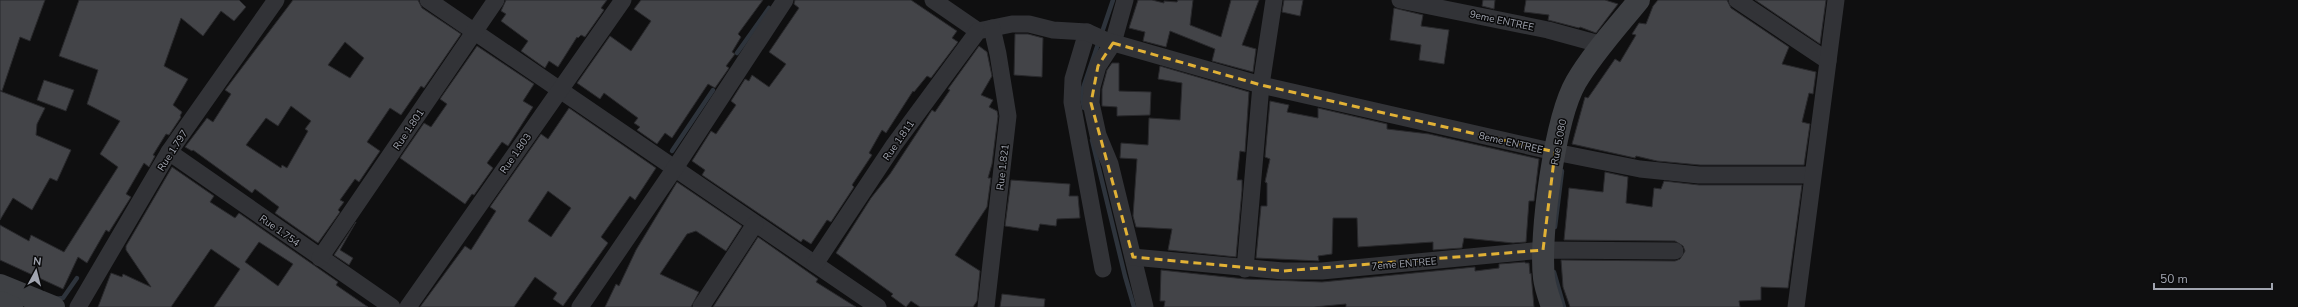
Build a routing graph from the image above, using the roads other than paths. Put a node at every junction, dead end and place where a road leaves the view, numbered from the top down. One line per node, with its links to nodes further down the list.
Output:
1 (276, 0): 20 (street, Rue 1.797)
2 (428, 0): 14 (street)
3 (496, 0): 14 (street, Rue 1.801)
4 (623, 0): 19 (street, Rue 1.803)
5 (785, 0): 22 (street)
6 (933, 0): 13 (street)
7 (1125, 0): 15 (street)
8 (1274, 0): 18 (street)
9 (1400, 0): 16 (street, 9eme ENTREE)
10 (1639, 0): 16 (main road, Rue 5.080)
11 (1736, 0): 17 (street)
12 (1836, 0): 17 (street)
13 (985, 29): 15 (street, 8eme ENTREE); 29 (street, Rue 1.811); 42 (street, Rue 1.821)
14 (474, 32): 19 (street); 28 (street, Rue 1.801)
15 (1100, 38): 18 (street, 8eme ENTREE); 27 (street); 30 (street)
16 (1603, 45): 21 (main road, Rue 5.080)
17 (1828, 61): 23 (street)
18 (1261, 85): 21 (street, 8eme ENTREE); 31 (street)
19 (560, 90): 22 (street); 38 (street, Rue 1.803)
20 (169, 152): 28 (street, Rue 1.754); 36 (street, Rue 1.797)
21 (1555, 152): 23 (street, 8eme ENTREE); 25 (main road, Rue 5.080)
22 (675, 168): 24 (street); 39 (street)
23 (1812, 175): 45 (street)
24 (755, 224): 29 (street); 40 (street)
25 (1542, 250): 26 (street, 7eme ENTREE); 31 (street, 7eme ENTREE); 44 (main road, Rue 5.080)
26 (1675, 251)
27 (1133, 257): 31 (street, 7eme ENTREE); 43 (street)
28 (320, 258): 37 (street, Rue 1.754)
29 (815, 264): 41 (street)
30 (1103, 269)
31 (1245, 269)
32 (0, 284): 35 (main road)
33 (0, 302): 34 (main road)
34 (12, 307)
35 (54, 307)
36 (78, 307)
37 (392, 307)
38 (408, 307)
39 (580, 307)
40 (701, 307)
41 (878, 307)
42 (986, 307)
43 (1144, 307)
44 (1552, 307)
45 (1796, 307)

